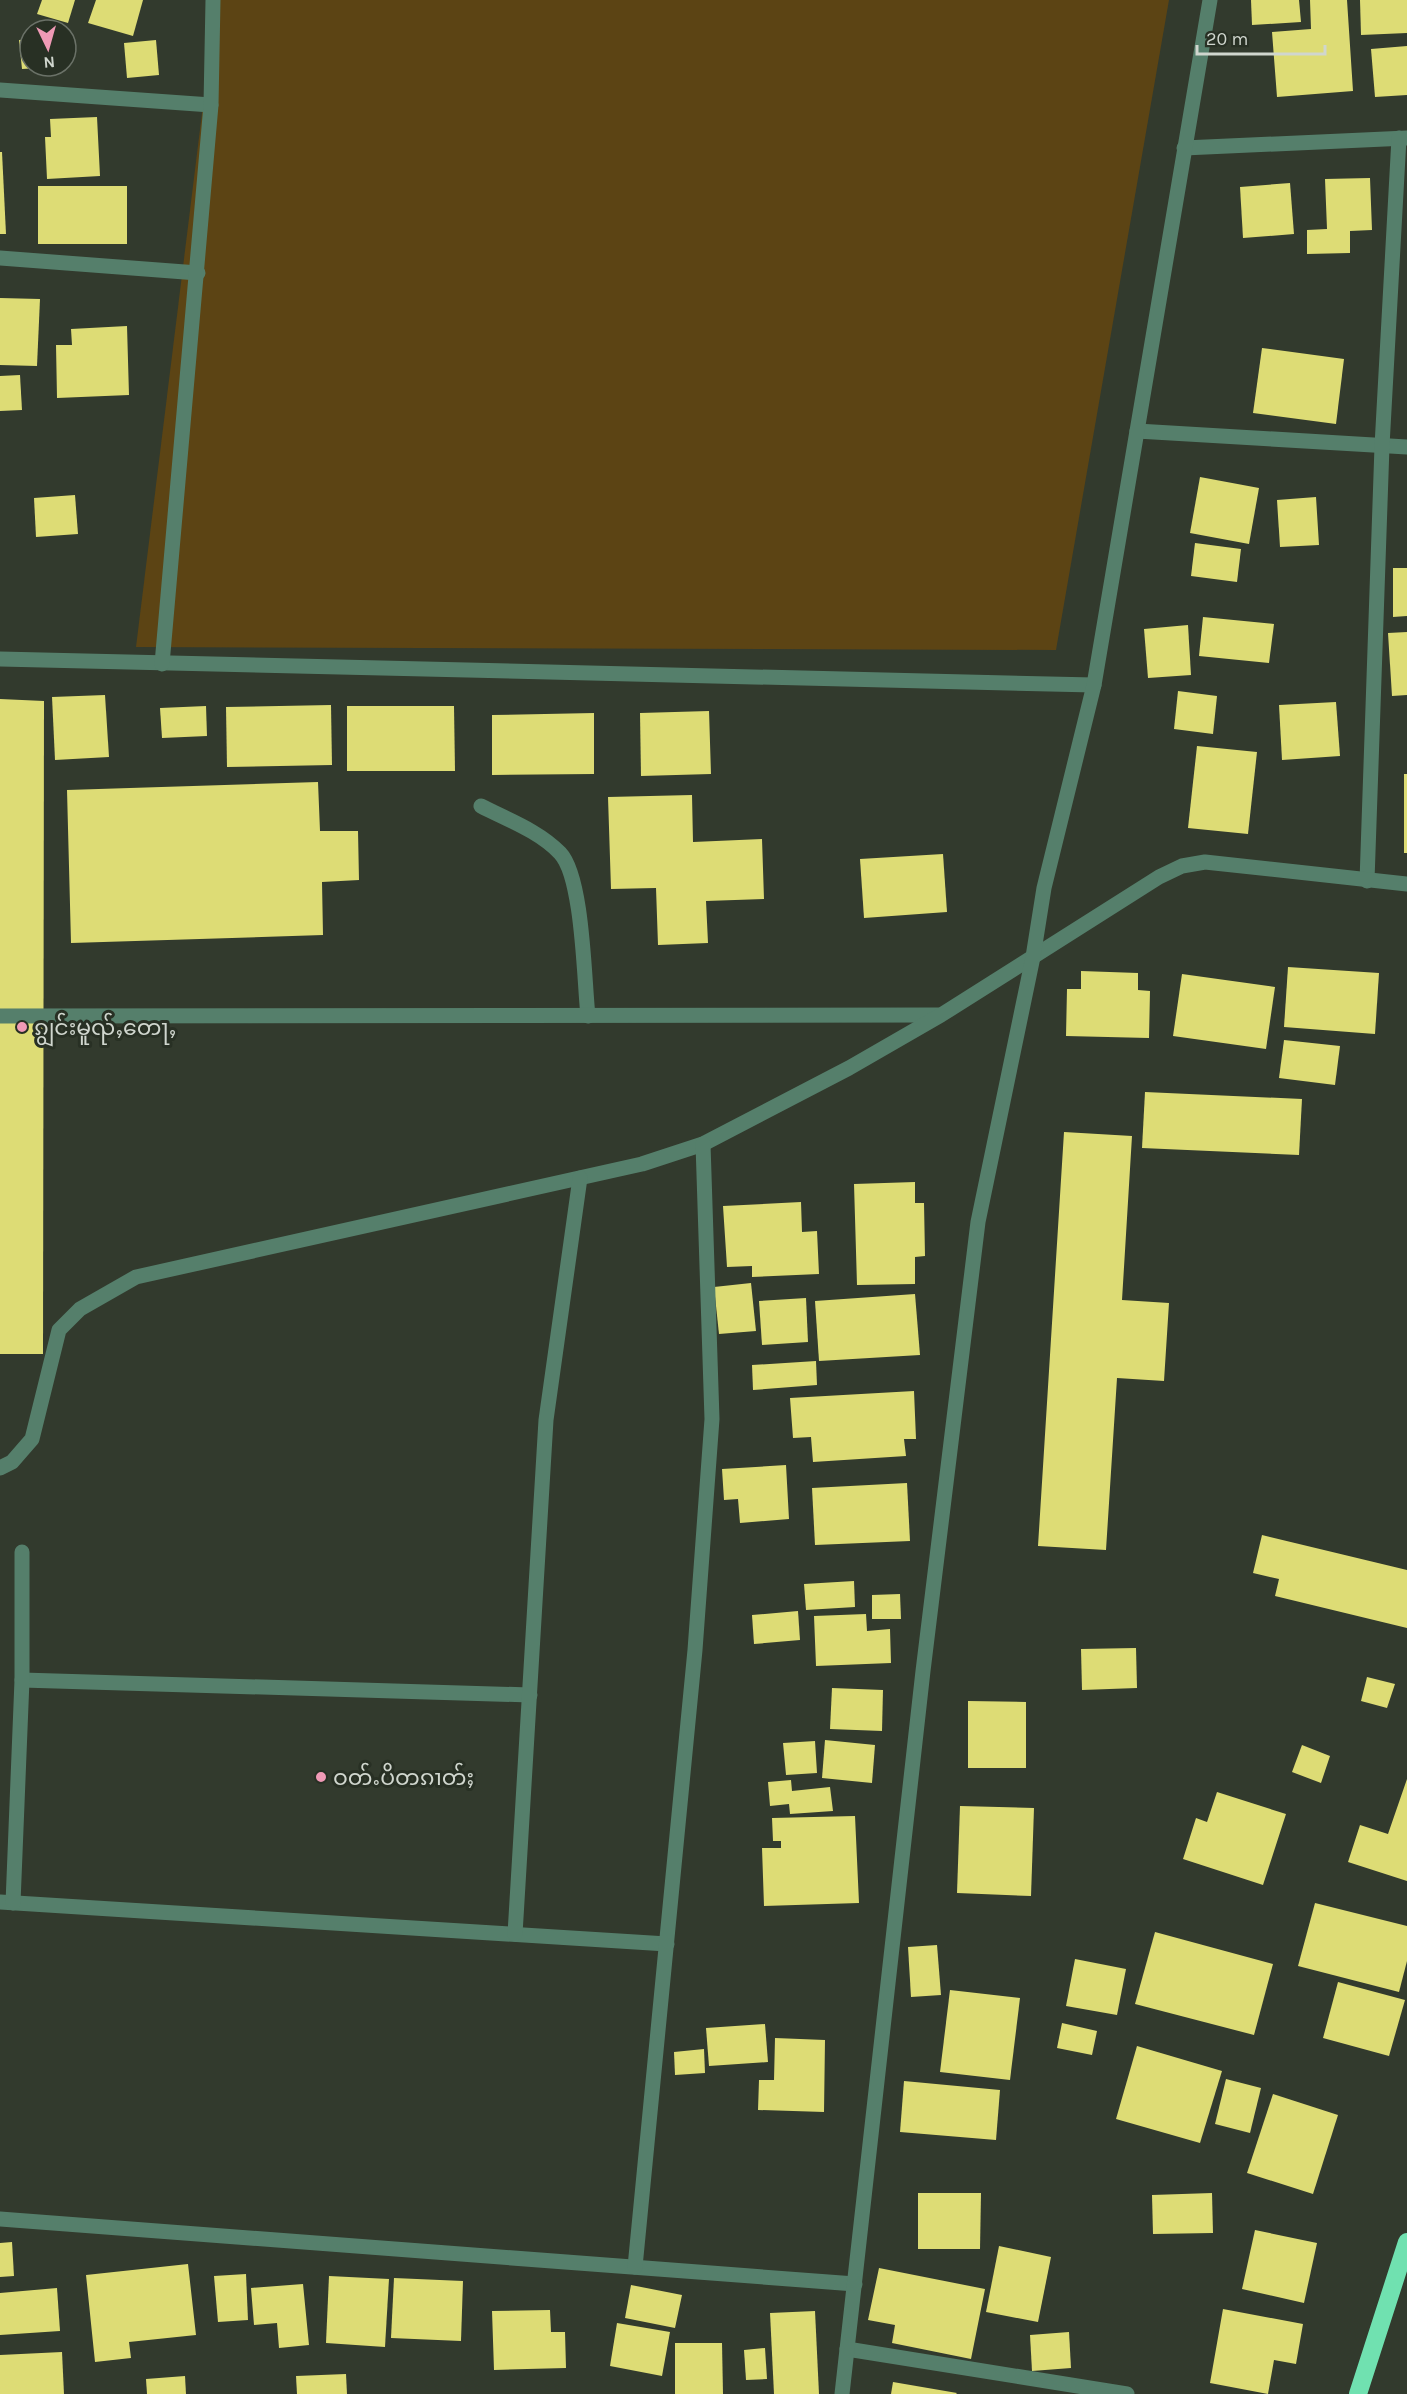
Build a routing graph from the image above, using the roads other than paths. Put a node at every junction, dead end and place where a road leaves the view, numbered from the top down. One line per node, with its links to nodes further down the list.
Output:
1 (213, 0): 4 (street)
2 (1210, 0): 6 (street)
3 (0, 90): 4 (street)
4 (211, 105): 8 (street)
5 (1403, 138): 6 (street); 10 (street)
6 (1185, 148): 9 (street)
7 (0, 258): 8 (street)
8 (198, 273): 13 (street)
9 (1137, 431): 10 (street); 14 (street)
10 (1383, 446): 11 (street); 16 (street)
11 (1407, 447)
12 (0, 659): 13 (street)
13 (162, 664): 14 (street)
14 (1094, 685): 18 (street)
15 (481, 806): 20 (street)
16 (1367, 880): 17 (street); 18 (street)
17 (1407, 884)
18 (1033, 957): 21 (street); 34 (street)
19 (0, 1016): 20 (street)
20 (588, 1016): 21 (street)
21 (941, 1016): 22 (street)
22 (703, 1144): 23 (street); 30 (street)
23 (580, 1178): 24 (street); 27 (street)
24 (0, 1467)
25 (22, 1552): 26 (street)
26 (22, 1680): 27 (street); 28 (street)
27 (530, 1695): 29 (street)
28 (7, 1903): 29 (street)
29 (515, 1934): 30 (street)
30 (667, 1944): 33 (street)
31 (0, 2219): 33 (street)
32 (1407, 2242): 38 (highway)
33 (635, 2267): 34 (street)
34 (855, 2284): 35 (street)
35 (847, 2349): 36 (street); 37 (street)
36 (842, 2394)
37 (1127, 2394)
38 (1358, 2394)

